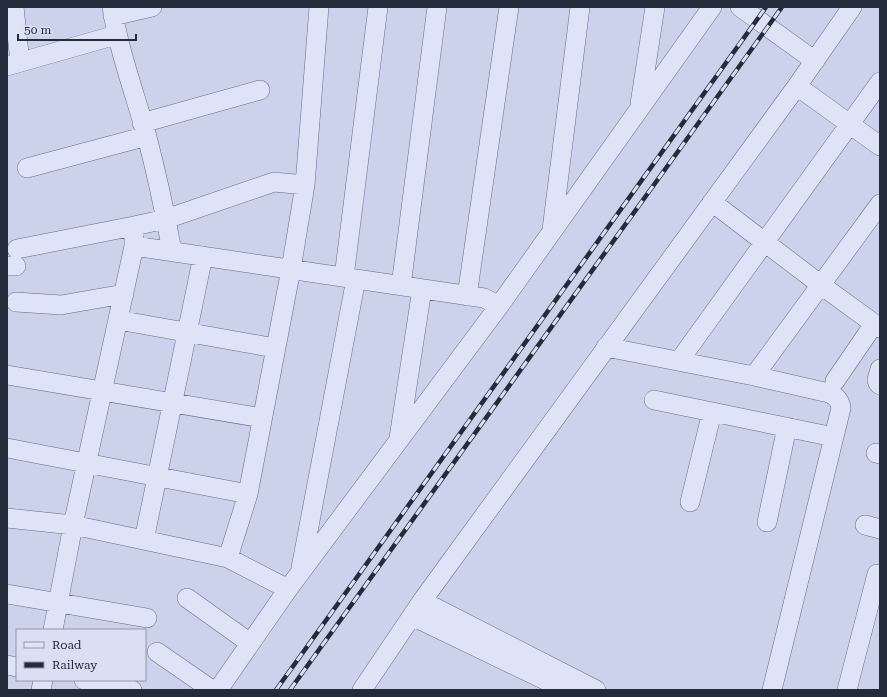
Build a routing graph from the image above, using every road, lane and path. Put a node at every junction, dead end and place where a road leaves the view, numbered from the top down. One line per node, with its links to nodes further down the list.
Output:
1 (14, 7): 15 (street)
2 (152, 7): 12 (street)
3 (319, 7): 24 (street)
4 (378, 7): 36 (street)
5 (437, 7): 38 (street)
6 (509, 7): 41 (street)
7 (580, 7): 29 (street)
8 (656, 7): 19 (street)
9 (712, 7): 19 (street)
10 (740, 7): 14 (street)
11 (852, 7): 14 (street)
12 (113, 11): 13 (street)
13 (116, 35): 15 (street); 21 (street)
14 (815, 60): 17 (street)
15 (13, 64)
16 (880, 82): 20 (street)
17 (797, 86): 20 (street); 25 (street)
18 (260, 90): 21 (street)
19 (639, 109): 29 (street)
20 (849, 125): 22 (street); 30 (street)
21 (144, 130): 23 (street); 27 (street)
22 (880, 146)
23 (27, 168)
24 (305, 185): 27 (street); 35 (street)
25 (712, 202): 30 (street); 48 (street)
26 (880, 204): 37 (street)
27 (166, 219): 28 (street); 32 (street)
28 (134, 226): 31 (street); 34 (street)
29 (552, 232): 43 (street)
30 (765, 242): 37 (street); 49 (street)
31 (134, 246): 32 (street); 40 (street)
32 (172, 251): 33 (street)
33 (203, 256): 35 (street); 46 (street)
34 (14, 260)
35 (291, 269): 36 (street); 47 (street)
36 (350, 278): 38 (street); 73 (street)
37 (821, 285): 45 (street); 51 (street)
38 (401, 286): 39 (street)
39 (422, 289): 41 (street); 62 (street)
40 (124, 294): 42 (street); 44 (street)
41 (467, 296): 43 (street)
42 (16, 302)
43 (499, 306): 62 (street)
44 (118, 320): 46 (street); 55 (street)
45 (877, 326): 53 (street)
46 (187, 332): 47 (street); 57 (street)
47 (275, 348): 59 (street)
48 (606, 348): 49 (street); 79 (street)
49 (679, 361): 51 (street)
50 (880, 369): 54 (street)
51 (754, 376): 61 (street)
52 (7, 377): 55 (street)
53 (835, 381)
54 (880, 384)
55 (103, 391): 57 (street); 64 (street)
56 (654, 400): 58 (street)
57 (173, 403): 59 (street); 65 (street)
58 (712, 412): 60 (street); 67 (street)
59 (262, 418): 66 (street)
60 (787, 427): 61 (street); 69 (street)
61 (834, 437): 91 (street)
62 (399, 440): 73 (street)
63 (7, 448): 64 (street)
64 (87, 463): 65 (street); 70 (street)
65 (157, 476): 66 (street); 71 (street)
66 (248, 494): 72 (street)
67 (690, 502)
68 (7, 518): 70 (street)
69 (767, 522)
70 (73, 525): 71 (street); 78 (street)
71 (144, 540): 72 (street)
72 (228, 558): 75 (street)
73 (300, 573): 75 (street)
74 (877, 574): 92 (street)
75 (288, 589): 82 (street)
76 (7, 594): 78 (street)
77 (187, 598): 82 (street)
78 (58, 603): 80 (street); 81 (street)
79 (417, 608): 88 (street); 89 (street); 90 (street)
80 (147, 618)
81 (53, 629)
82 (250, 643): 87 (street)
83 (157, 652): 86 (street)
84 (89, 681): 85 (street)
85 (132, 690)
86 (212, 690)
87 (218, 690)
88 (362, 690)
89 (566, 690)
90 (596, 690)
91 (772, 690)
92 (847, 690)

